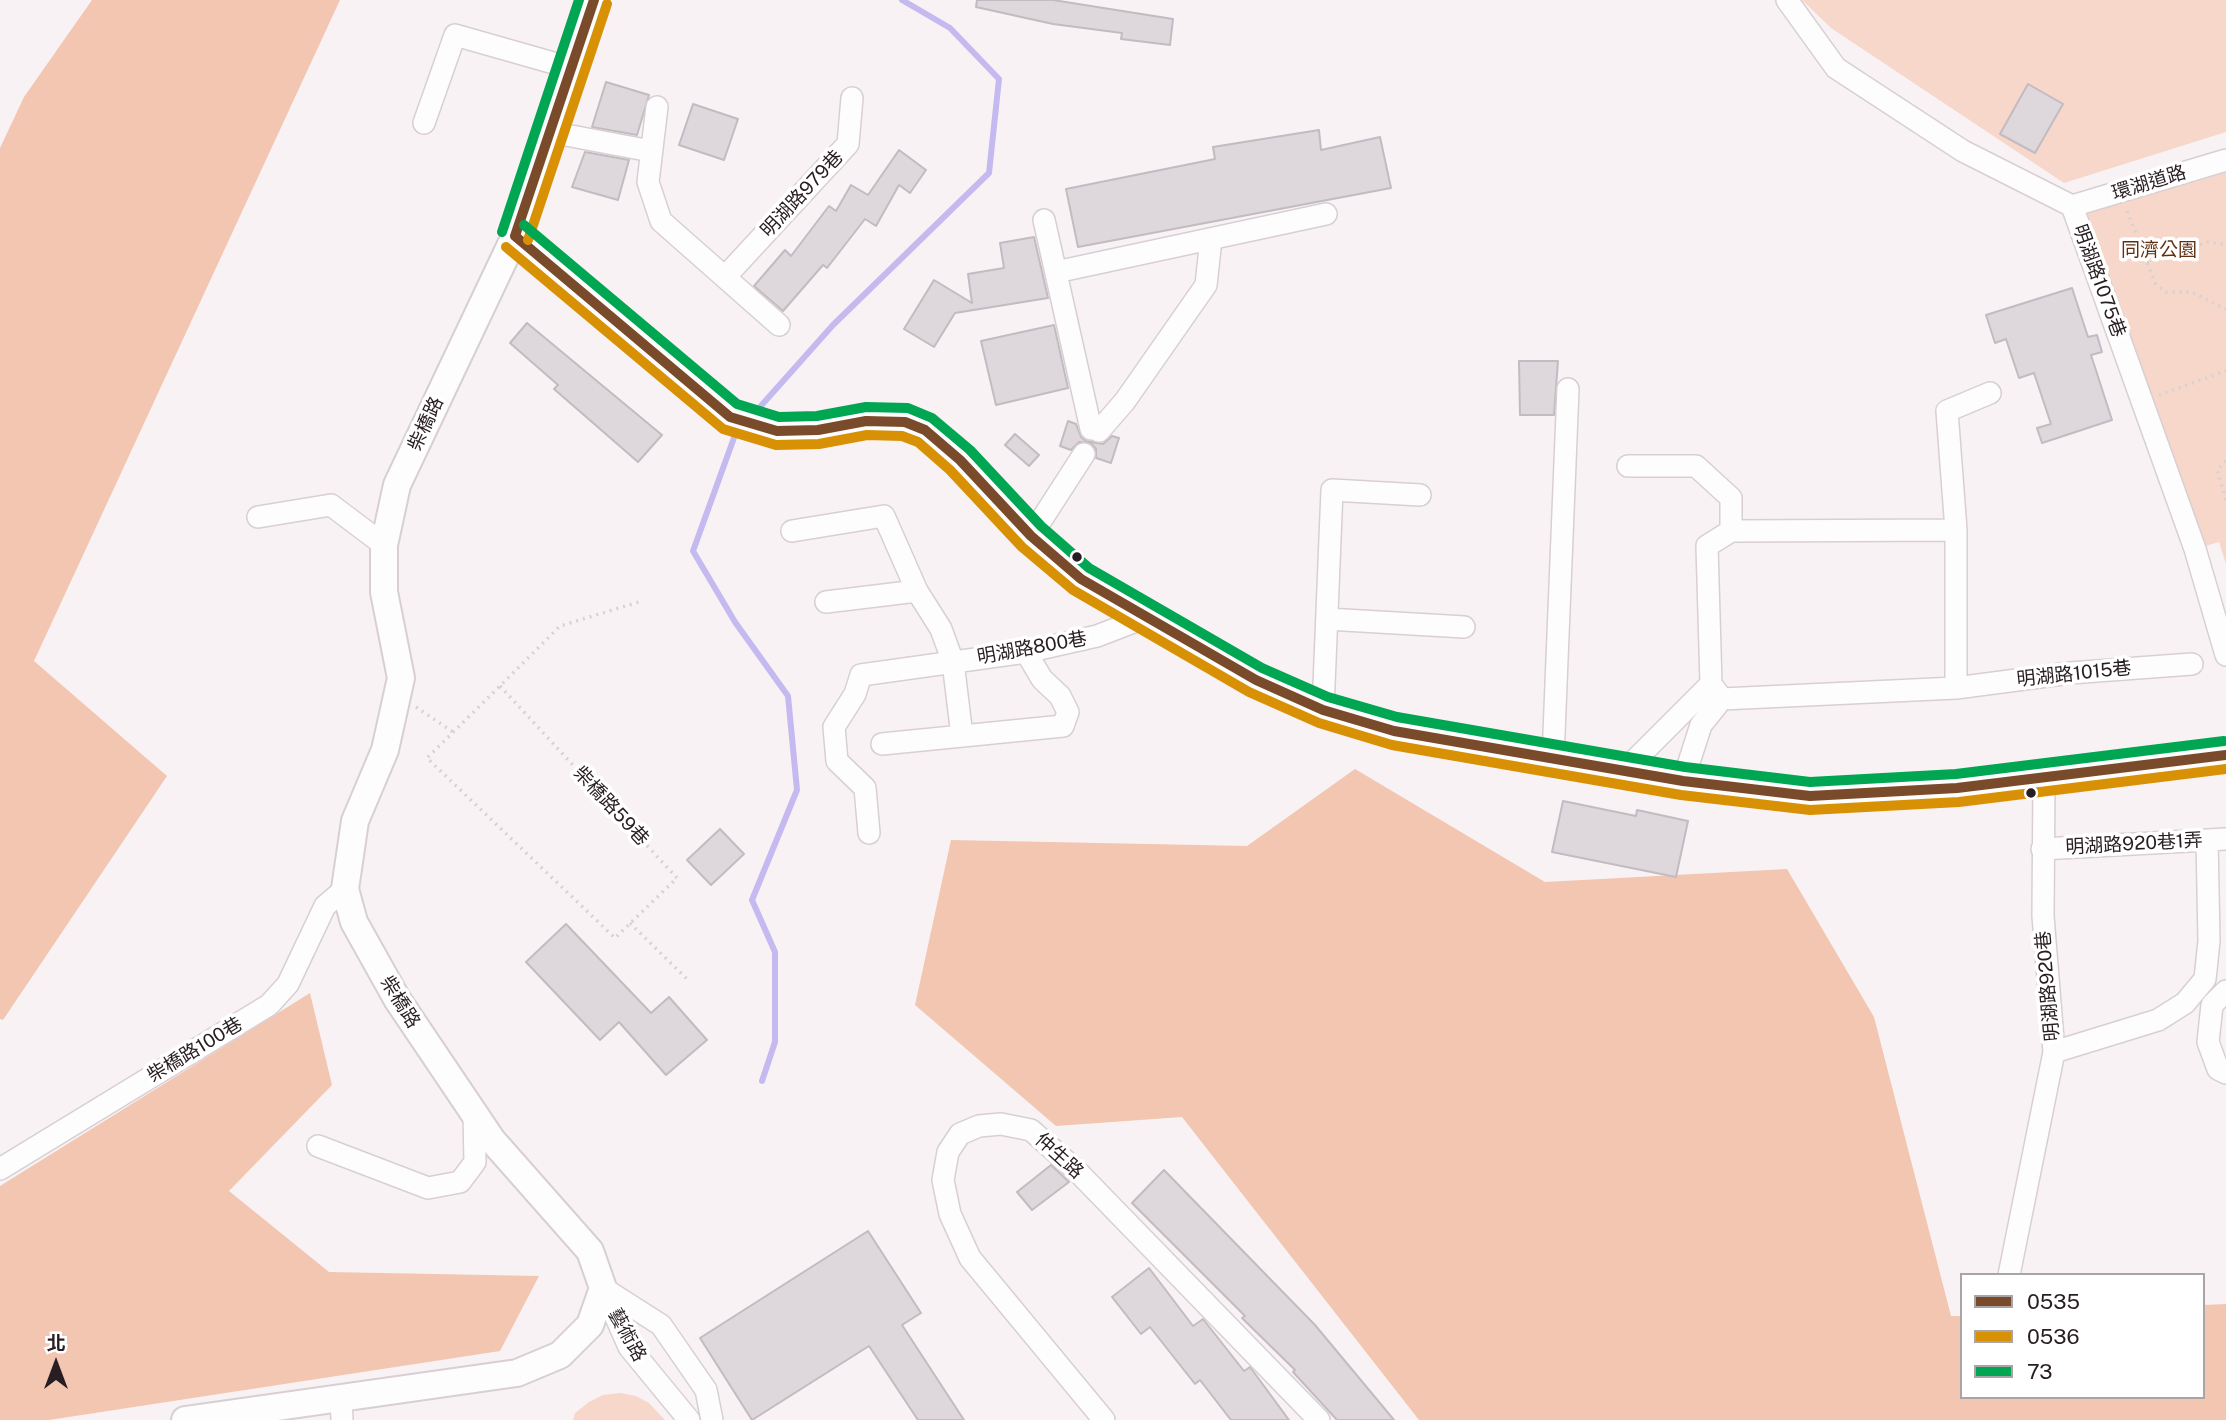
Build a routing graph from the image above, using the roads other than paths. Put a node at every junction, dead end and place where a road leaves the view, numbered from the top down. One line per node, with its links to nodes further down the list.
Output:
1 (594, 0): 3 (main road, 柴橋路)
2 (1787, 0): 10 (street, 明湖路1075巷)
3 (571, 68): 6 (street); 7 (main road, 柴橋路)
4 (852, 98): 16 (street, 明湖路979巷)
5 (657, 107): 8 (street)
6 (424, 123)
7 (550, 132): 8 (street); 13 (main road, 柴橋路)
8 (651, 151): 16 (street)
9 (2226, 160): 10 (street, 環湖道路)
10 (2072, 206): 35 (street, 明湖路1075巷)
11 (1325, 214): 14 (street)
12 (1044, 220): 15 (street)
13 (515, 236): 27 (street); 28 (main road, 柴橋路)
14 (1211, 239): 15 (street); 15 (street)
15 (1056, 272)
16 (725, 278): 17 (street)
17 (779, 325)
18 (1568, 389): 44 (street)
19 (1990, 393): 24 (street)
20 (1084, 454): 27 (street)
21 (1628, 466): 26 (street)
22 (1420, 495): 32 (street)
23 (258, 517): 28 (street)
24 (1956, 530): 26 (street); 38 (street)
25 (792, 531): 29 (street, 明湖路800巷)
26 (1731, 531): 39 (street)
27 (1031, 536): 31 (street)
28 (384, 545): 51 (main road, 柴橋路)
29 (917, 591): 30 (street); 36 (street, 明湖路800巷)
30 (826, 602)
31 (1149, 616): 34 (street, 明湖路800巷); 40 (street)
32 (1327, 619): 33 (street); 40 (street)
33 (1464, 628)
34 (1026, 652): 36 (street, 明湖路800巷); 41 (street)
35 (2226, 655)
36 (953, 662): 41 (street, 明湖路800巷); 48 (street)
37 (2192, 664): 38 (street, 明湖路1015巷)
38 (1956, 688): 39 (street, 明湖路1015巷)
39 (1717, 692): 45 (street); 47 (street)
40 (1323, 710): 44 (street)
41 (962, 736): 42 (street)
42 (882, 744)
43 (2226, 755): 46 (street)
44 (1553, 758): 45 (street)
45 (1624, 771): 47 (street)
46 (2044, 778): 47 (street); 50 (street, 明湖路920巷)
47 (1683, 781)
48 (869, 834)
49 (2217, 840): 50 (street, 明湖路920巷1弄); 53 (street)
50 (2042, 849): 53 (street, 明湖路920巷)
51 (345, 888): 55 (main road, 柴橋路); 57 (street, 柴橋路100巷)
52 (2226, 990): 54 (street)
53 (2054, 1052): 58 (street, 明湖路920巷)
54 (2226, 1073)
55 (474, 1114): 56 (street); 59 (main road, 柴橋路)
56 (318, 1146)
57 (0, 1169)
58 (2010, 1273)
59 (603, 1288): 60 (main road); 63 (street, 藝術路); 64 (street, 藝術路)
60 (341, 1409): 61 (main road)
61 (295, 1413): 62 (main road)
62 (185, 1420)
63 (689, 1420)
64 (712, 1420)
65 (1104, 1420): 66 (street, 仲生路)
66 (1318, 1420)

